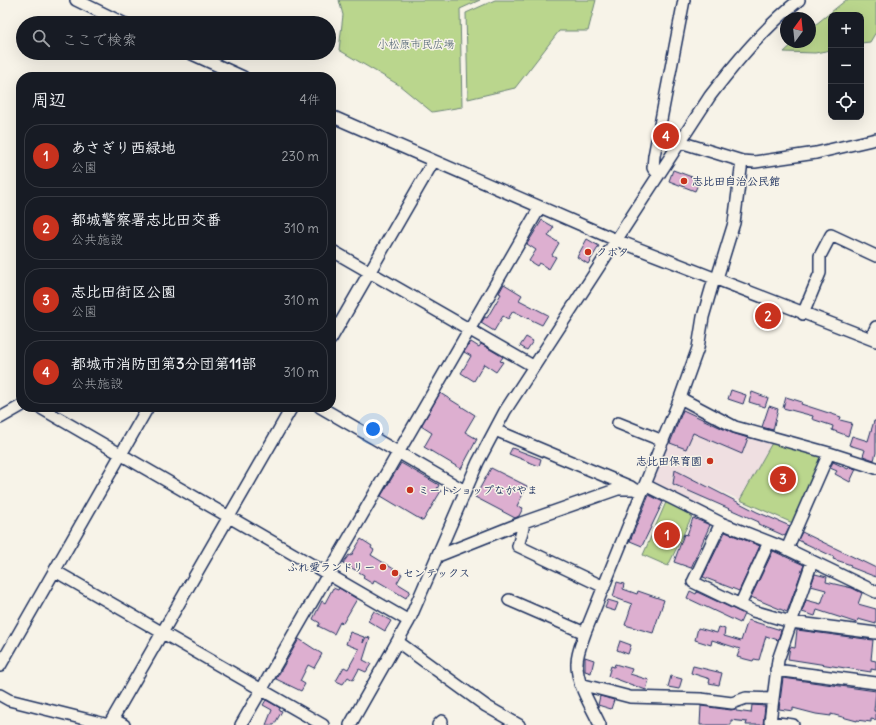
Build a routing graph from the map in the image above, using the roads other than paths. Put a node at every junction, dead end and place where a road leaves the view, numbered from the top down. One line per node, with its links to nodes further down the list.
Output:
1 (76, 0): 4 (street)
2 (684, 0): 12 (street)
3 (799, 0): 9 (street)
4 (109, 16)
5 (205, 60): 6 (street)
6 (232, 72)
7 (336, 118): 11 (street)
8 (876, 139): 10 (street)
9 (680, 142): 10 (street); 12 (street)
10 (742, 161): 18 (street)
11 (433, 162): 13 (street); 17 (street)
12 (658, 174): 14 (street)
13 (540, 207): 14 (street); 21 (street)
14 (616, 240): 18 (street); 24 (street)
15 (336, 253): 17 (street)
16 (876, 256): 19 (street)
17 (370, 273): 21 (street); 22 (street)
18 (714, 279): 19 (street); 25 (street)
19 (803, 314): 23 (street)
20 (876, 327): 23 (street)
21 (470, 330): 24 (street); 35 (street)
22 (336, 331)
23 (873, 340)
24 (533, 366): 33 (street)
25 (680, 398): 34 (street); 36 (street)
26 (16, 409): 31 (street)
27 (48, 412): 37 (street)
28 (145, 412): 37 (street)
29 (289, 412): 41 (street)
30 (329, 412): 35 (street)
31 (0, 418)
32 (618, 423): 34 (street)
33 (495, 430): 39 (street); 40 (street)
34 (663, 441): 39 (street)
35 (398, 452): 40 (street); 49 (street)
36 (829, 453): 38 (street); 45 (street)
37 (121, 455): 41 (street); 48 (street)
38 (876, 468)
39 (641, 489): 42 (street); 43 (street); 50 (street)
40 (465, 491): 46 (street)
41 (229, 516): 49 (street); 56 (street)
42 (521, 523): 46 (street); 50 (street)
43 (721, 523): 44 (street); 53 (street)
44 (769, 542): 45 (street); 53 (street)
45 (787, 549): 47 (street)
46 (438, 556): 54 (street)
47 (812, 562): 51 (street); 55 (street)
48 (55, 571): 56 (street); 60 (street)
49 (329, 574): 54 (street); 64 (street)
50 (604, 587): 57 (street)
51 (876, 592)
52 (509, 600): 57 (street)
53 (740, 605): 55 (street)
54 (409, 621): 59 (street)
55 (791, 622): 58 (street); 61 (street)
56 (162, 632): 64 (street); 67 (street)
57 (585, 633): 63 (street)
58 (876, 633)
59 (398, 642): 72 (street); 73 (street)
60 (0, 666)
61 (776, 670): 62 (street); 66 (street)
62 (876, 683)
63 (580, 684): 66 (street); 74 (street)
64 (262, 690): 70 (street); 71 (street)
65 (0, 695): 67 (street)
66 (773, 699): 68 (street)
67 (113, 719): 69 (street)
68 (770, 724): 75 (street)
69 (124, 725)
70 (242, 725)
71 (323, 725)
72 (350, 725)
73 (519, 725)
74 (600, 725)
75 (793, 725)

